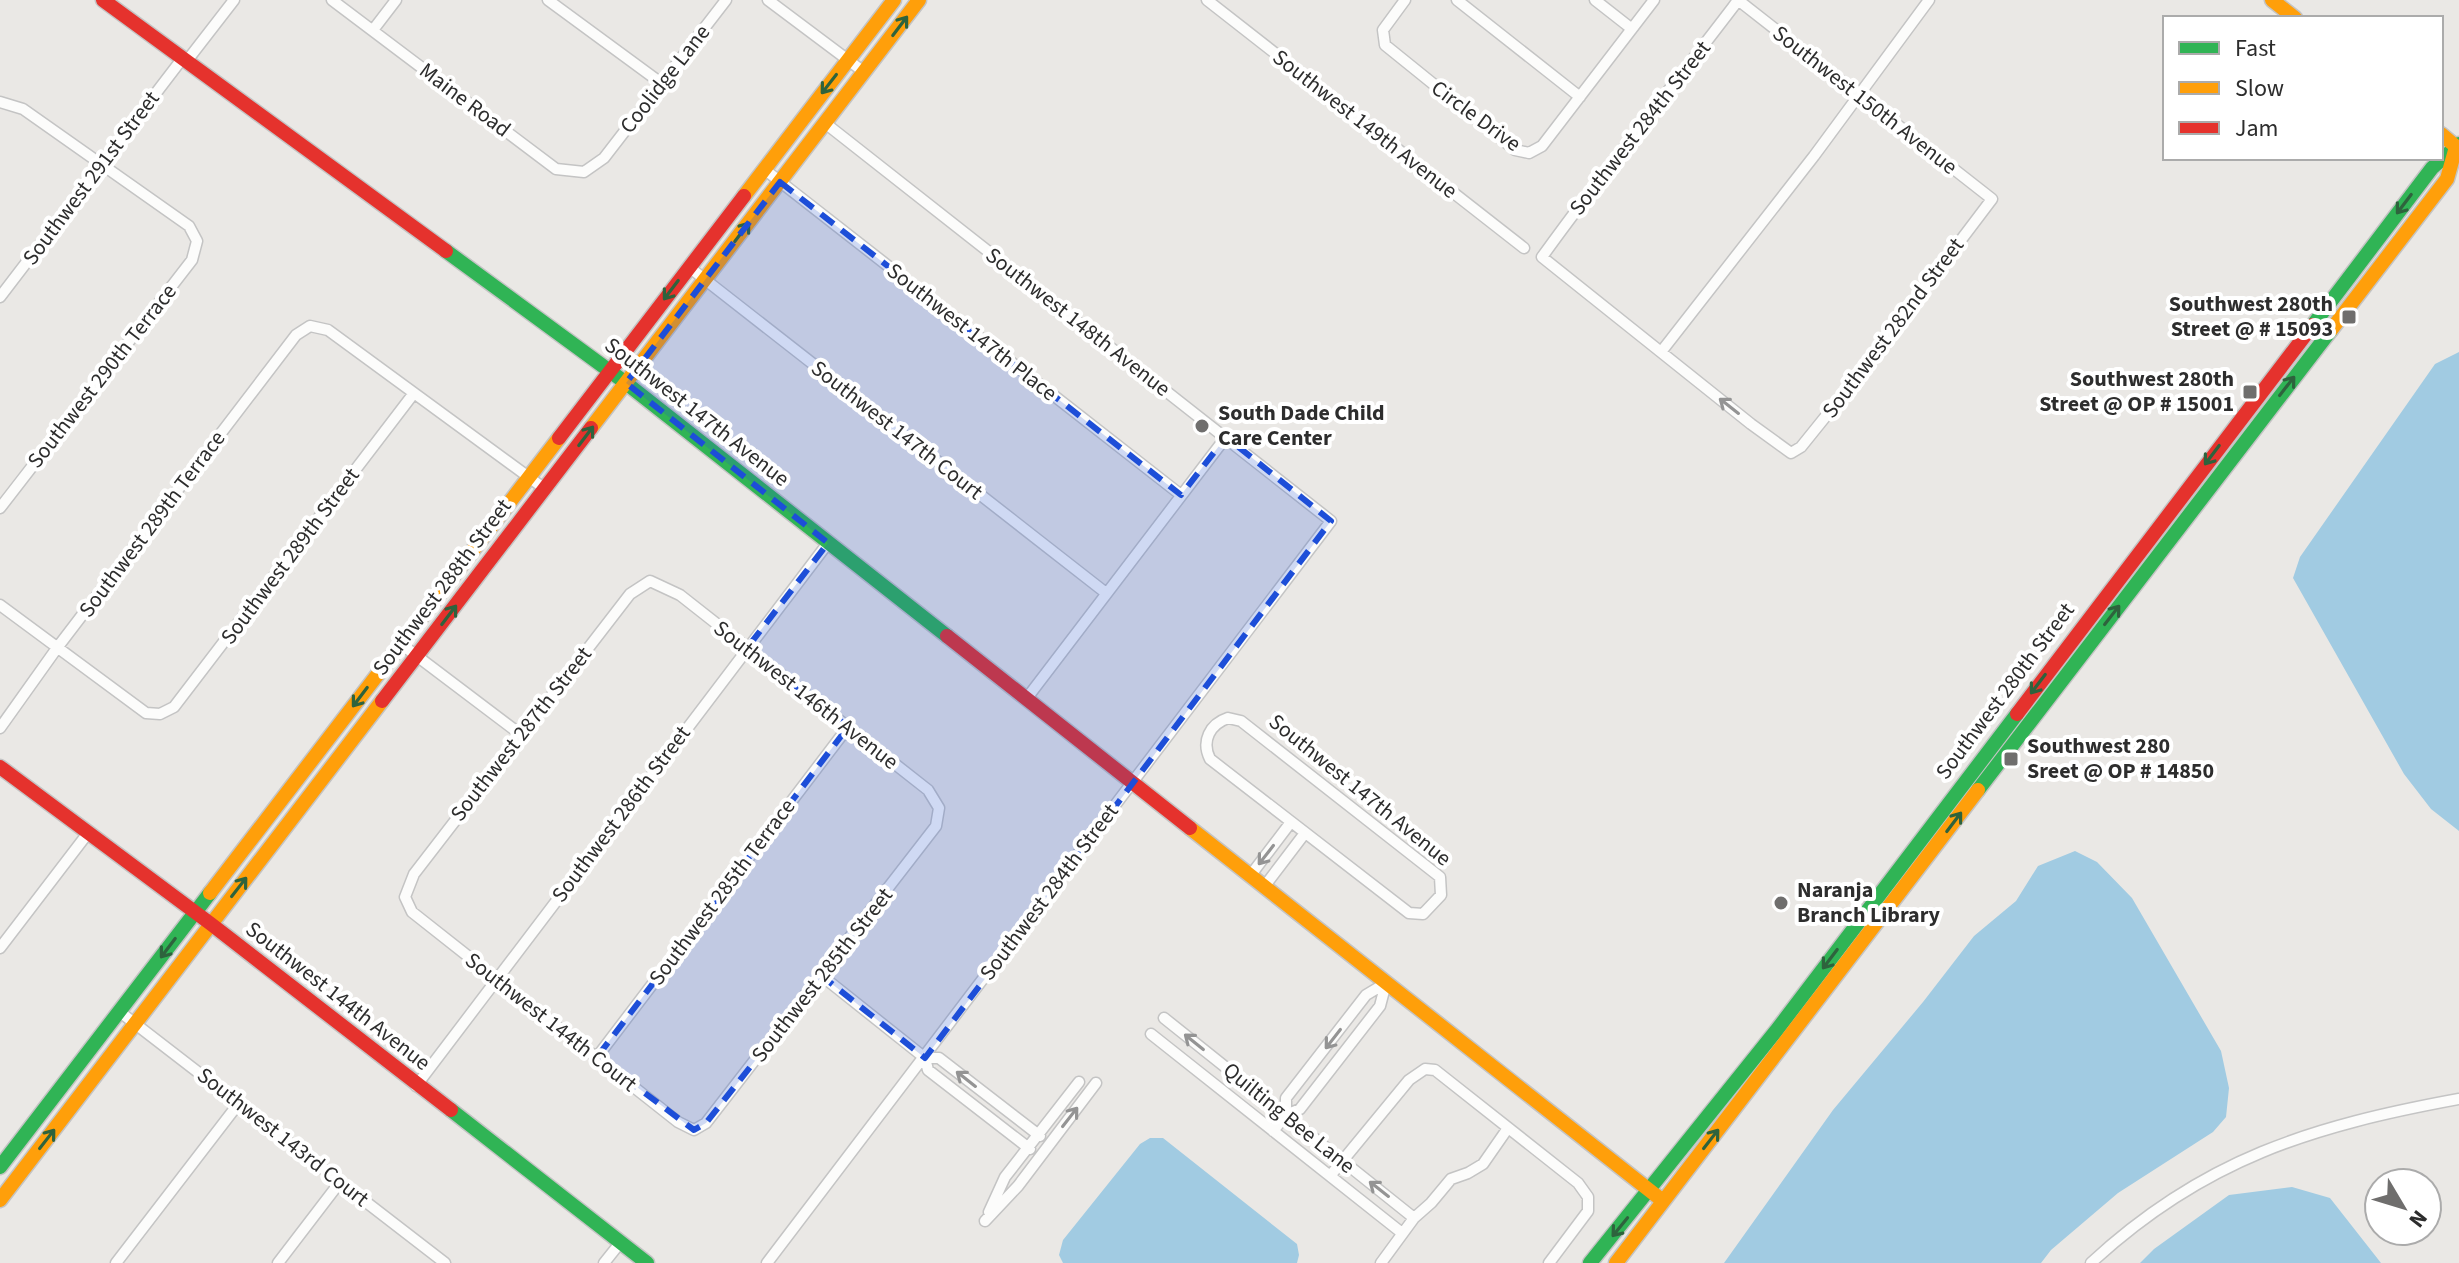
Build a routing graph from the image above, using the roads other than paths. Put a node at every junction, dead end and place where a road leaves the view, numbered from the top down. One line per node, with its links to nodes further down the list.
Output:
1 (103, 0): 21 (street, Southwest 147th Avenue)
2 (234, 0): 21 (street, Southwest 291st Street)
3 (332, 0): 20 (street, Maine Road)
4 (396, 0): 20 (street)
5 (548, 0): 24 (street)
6 (726, 0): 24 (street, Coolidge Lane)
7 (768, 0): 22 (street)
8 (894, 0): 22 (street, Southwest 288th Street)
9 (919, 0): 23 (street, Southwest 288th Street, one-way to 9)
10 (1207, 0): 37 (street, Southwest 149th Avenue)
11 (1405, 0): 26 (street, Circle Drive)
12 (1457, 0): 26 (street)
13 (1595, 0): 19 (street)
14 (1654, 0): 19 (street, Circle Drive)
15 (1739, 0): 25 (street, Southwest 150th Avenue); 44 (street, Southwest 284th Street)
16 (1929, 0): 25 (street)
17 (2272, 0): 18 (street)
18 (2292, 16)
19 (1632, 29): 26 (street, Circle Drive)
20 (373, 30): 30 (street, Maine Road)
21 (184, 60): 32 (street, Southwest 291st Street); 45 (street, Southwest 147th Avenue)
22 (848, 60): 23 (street); 33 (street, Southwest 288th Street, one-way to 33)
23 (864, 72): 28 (street, Southwest 288th Street)
24 (661, 83): 30 (street, Coolidge Lane)
25 (1858, 94): 35 (street, Southwest 150th Avenue); 44 (street)
26 (1580, 97)
27 (0, 102): 32 (street)
28 (825, 123): 34 (street, Southwest 288th Street); 50 (street, Southwest 148th Avenue)
29 (2458, 147): 38 (street, Southwest 280th Street)
30 (604, 158)
31 (2442, 160): 36 (street, Southwest 280th Street, one-way to 36)
32 (102, 163): 41 (street, Southwest 291st Street); 54 (street, Southwest 290th Terrace)
33 (764, 169): 34 (street, Southwest 147th Place); 39 (street, Southwest 288th Street)
34 (780, 182): 40 (street, Southwest 288th Street, one-way to 34); 53 (street, Southwest 147th Place)
35 (1992, 199): 44 (street, Southwest 282nd Street, one-way to 44)
36 (2377, 239): 38 (street); 42 (street, Southwest 280th Street)
37 (1524, 248)
38 (2391, 249): 43 (street, Southwest 280th Street)
39 (689, 267): 40 (street, Southwest 147th Court); 45 (street, Southwest 288th Street, one-way to 45)
40 (705, 280): 46 (street, Southwest 288th Street); 60 (street, Southwest 147th Court)
41 (0, 297)
42 (2319, 316): 43 (street); 48 (street, Southwest 280th Street)
43 (2333, 327): 49 (street, Southwest 280th Street, one-way to 43)
44 (1661, 352)
45 (610, 370): 46 (street, Southwest 147th Avenue); 51 (street, Southwest 288th Street)
46 (626, 383): 52 (street, Southwest 288th Street, one-way to 46); 56 (street, Southwest 147th Avenue)
47 (414, 393): 51 (street); 63 (street, Southwest 289th Street); 63 (street, Southwest 289th Terrace)
48 (2253, 403): 49 (street); 57 (street, Southwest 280th Street, one-way to 57)
49 (2267, 413): 58 (street, Southwest 280th Street)
50 (1226, 437): 53 (street); 55 (street, Southwest 148th Avenue)
51 (529, 477): 52 (street); 62 (street, Southwest 288th Street)
52 (545, 489): 65 (street, Southwest 288th Street, one-way to 52)
53 (1181, 495): 60 (street)
54 (0, 508)
55 (1331, 521): 75 (street, Southwest 284th Street)
56 (828, 543): 64 (street, Southwest 286th Street); 68 (street, Southwest 147th Avenue)
57 (2144, 545): 58 (street); 66 (street, Southwest 280th Street)
58 (2158, 554): 67 (street, Southwest 280th Street, one-way to 58)
59 (650, 581): 64 (street, Southwest 146th Avenue); 71 (street, Southwest 287th Street)
60 (1106, 593): 68 (street)
61 (0, 605): 63 (street)
62 (401, 644): 65 (street); 85 (street, Southwest 288th Street, one-way to 85)
63 (57, 648): 70 (street, Southwest 289th Terrace)
64 (747, 648): 69 (street, Southwest 146th Avenue); 89 (street, Southwest 286th Street)
65 (418, 656): 71 (street); 86 (street, Southwest 288th Street, one-way to 65)
66 (2059, 657): 67 (street); 72 (street, Southwest 280th Street, one-way to 72)
67 (2072, 666): 73 (street, Southwest 280th Street)
68 (1027, 698): 75 (street, Southwest 147th Avenue)
69 (848, 727): 77 (street, Southwest 146th Avenue); 95 (street, Southwest 285th Terrace)
70 (0, 728)
71 (520, 734): 84 (street, Southwest 287th Street)
72 (1982, 757): 73 (street); 80 (street, Southwest 280th Street)
73 (1997, 766): 81 (street, Southwest 280th Street, one-way to 73)
74 (0, 767): 78 (street, Southwest 144th Avenue)
75 (1133, 782): 82 (street, Southwest 147th Avenue); 96 (street, Southwest 284th Street)
76 (1291, 822): 79 (street, Southwest 147th Avenue); 79 (street, Southwest 147th Avenue); 82 (street, one-way to 82)
77 (936, 826): 88 (street, Southwest 285th Street)
78 (88, 833): 85 (street, Southwest 144th Avenue); 87 (street)
79 (1305, 833): 83 (street)
80 (1921, 838): 81 (street); 114 (street, Southwest 280th Street, one-way to 114)
81 (1934, 848): 116 (street, Southwest 280th Street, one-way to 81)
82 (1250, 876): 83 (street, Southwest 147th Avenue)
83 (1264, 887): 90 (street, Southwest 147th Avenue)
84 (405, 897): 89 (street, Southwest 144th Court)
85 (196, 913): 86 (street, Southwest 144th Avenue); 91 (street, Southwest 288th Street, one-way to 91)
86 (211, 924): 93 (street, Southwest 288th Street); 99 (street, Southwest 144th Avenue)
87 (0, 948)
88 (822, 976): 96 (street); 103 (street, Southwest 285th Street)
89 (495, 978): 95 (street, Southwest 144th Court); 99 (street, Southwest 286th Street)
90 (1386, 983): 102 (street); 102 (street, one-way to 102); 114 (street, Southwest 147th Avenue)
91 (120, 1012): 93 (street, Southwest 143rd Court); 111 (street, Southwest 288th Street)
92 (1164, 1018): 102 (street, Quilting Bee Lane, one-way to 92)
93 (136, 1024): 101 (street, Southwest 143rd Court); 115 (street, Southwest 288th Street, one-way to 93)
94 (1151, 1034): 105 (street, Quilting Bee Lane)
95 (597, 1057): 103 (street, Southwest 144th Court)
96 (925, 1058): 106 (street, one-way to 96); 108 (street); 125 (street, Southwest 284th Street)
97 (1079, 1082): 106 (street)
98 (1096, 1083): 107 (street, one-way to 98)
99 (416, 1086): 119 (street, Southwest 144th Avenue)
100 (2459, 1099): 130 (street)
101 (239, 1103): 113 (street, Southwest 143rd Court); 121 (street)
102 (1286, 1115): 105 (street); 110 (street, Quilting Bee Lane)
103 (706, 1123)
104 (1508, 1128): 110 (street); 117 (street); 127 (street)
105 (1273, 1131): 112 (street, Quilting Bee Lane)
106 (1037, 1134): 107 (street); 108 (street)
107 (1049, 1144): 109 (street)
108 (1027, 1147): 109 (street); 109 (street)
109 (1039, 1156)
110 (1343, 1160): 112 (street); 117 (street, Quilting Bee Lane, one-way to 110)
111 (0, 1167)
112 (1330, 1176): 118 (street, Quilting Bee Lane)
113 (340, 1182): 120 (street, Southwest 143rd Court); 122 (street)
114 (1649, 1190): 116 (street, Southwest 147th Avenue); 128 (street, Southwest 280th Street, one-way to 128)
115 (1, 1195)
116 (1663, 1201): 129 (street, Southwest 280th Street)
117 (1414, 1218): 118 (street)
118 (1402, 1233): 126 (street)
119 (620, 1243): 123 (street); 124 (street, Southwest 144th Avenue)
120 (443, 1262)
121 (116, 1263)
122 (278, 1263)
123 (604, 1263)
124 (647, 1263)
125 (767, 1263)
126 (1381, 1263)
127 (1549, 1263)
128 (1590, 1263)
129 (1616, 1263)
130 (2091, 1263)

